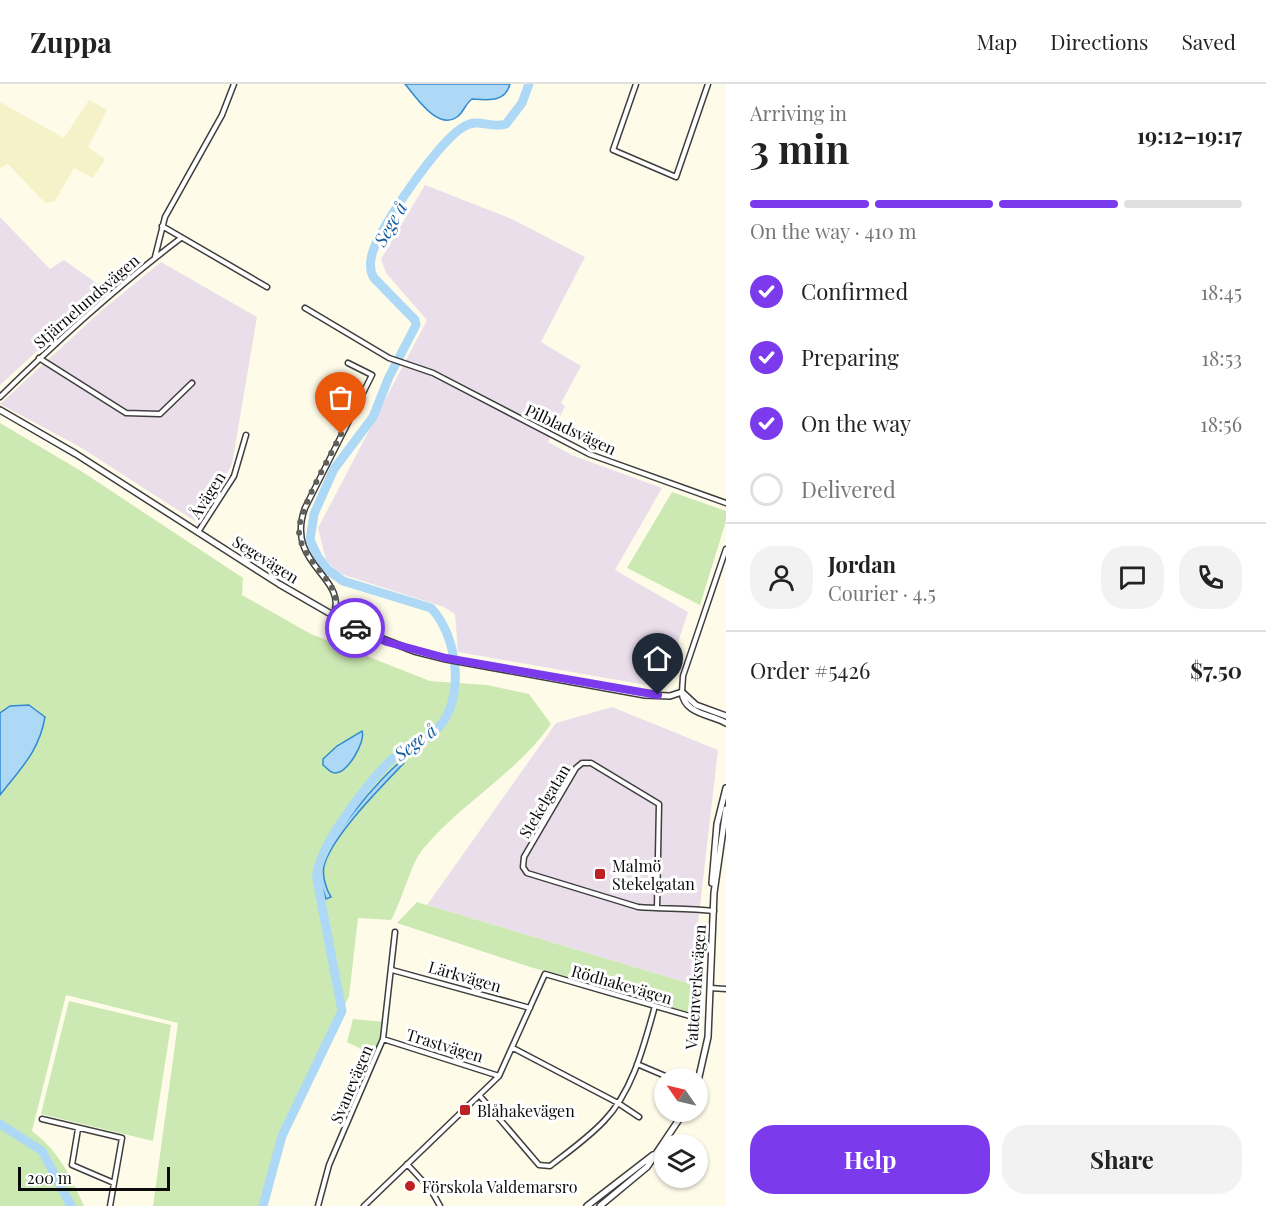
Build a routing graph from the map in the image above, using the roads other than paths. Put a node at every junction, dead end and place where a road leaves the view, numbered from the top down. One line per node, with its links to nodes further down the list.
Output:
1 (234, 84): 4 (street, Stjärnelundsvägen)
2 (636, 84): 3 (street)
3 (708, 84)
4 (162, 226): 5 (street); 6 (street, Stjärnelundsvägen)
5 (181, 238): 6 (street); 7 (street)
6 (155, 258): 9 (street, Stjärnelundsvägen)
7 (267, 287)
8 (305, 308): 15 (street, Pilbladsvägen)
9 (39, 358): 11 (street); 12 (street, Stjärnelundsvägen)
10 (348, 363): 18 (street)
11 (192, 383)
12 (0, 397)
13 (0, 410): 16 (street, Segevägen)
14 (246, 435): 16 (street, Åvägen)
15 (726, 503)
16 (198, 532): 18 (street, Segevägen)
17 (726, 549): 19 (street)
18 (333, 616): 19 (street, Segevägen)
19 (682, 692): 20 (street); 21 (street)
20 (726, 716)
21 (726, 723)
22 (726, 788): 23 (street, Vattenverksvägen)
23 (725, 809): 25 (street, Vattenverksvägen)
24 (657, 908): 24 (street, Stekelgatan); 25 (street, Stekelgatan)
25 (714, 911): 28 (street, Vattenverksvägen)
26 (395, 932): 27 (street, Svanevägen)
27 (392, 970): 31 (street, Lärkvägen); 33 (street, Svanevägen)
28 (709, 988): 29 (street); 36 (street, Vattenverksvägen)
29 (726, 988)
30 (655, 1006): 31 (street, Rödhakevägen); 32 (street, Rödhakevägen); 35 (street)
31 (530, 1008): 34 (street)
32 (693, 1017)
33 (383, 1039): 38 (street, Trastvägen); 50 (street, Svanevägen)
34 (513, 1048): 38 (street); 40 (street)
35 (637, 1064): 37 (street); 40 (street)
36 (701, 1068)
37 (654, 1071)
38 (499, 1076): 39 (street)
39 (480, 1096): 40 (street); 46 (street)
40 (618, 1103): 41 (street)
41 (639, 1117)
42 (42, 1119): 43 (street)
43 (78, 1129): 47 (street); 47 (street)
44 (654, 1154): 48 (street)
45 (654, 1156): 54 (street)
46 (407, 1164): 51 (street); 52 (street)
47 (114, 1183): 49 (street)
48 (598, 1199): 53 (street); 54 (street)
49 (110, 1206)
50 (318, 1206)
51 (364, 1206)
52 (440, 1206)
53 (588, 1206)
54 (601, 1206)

